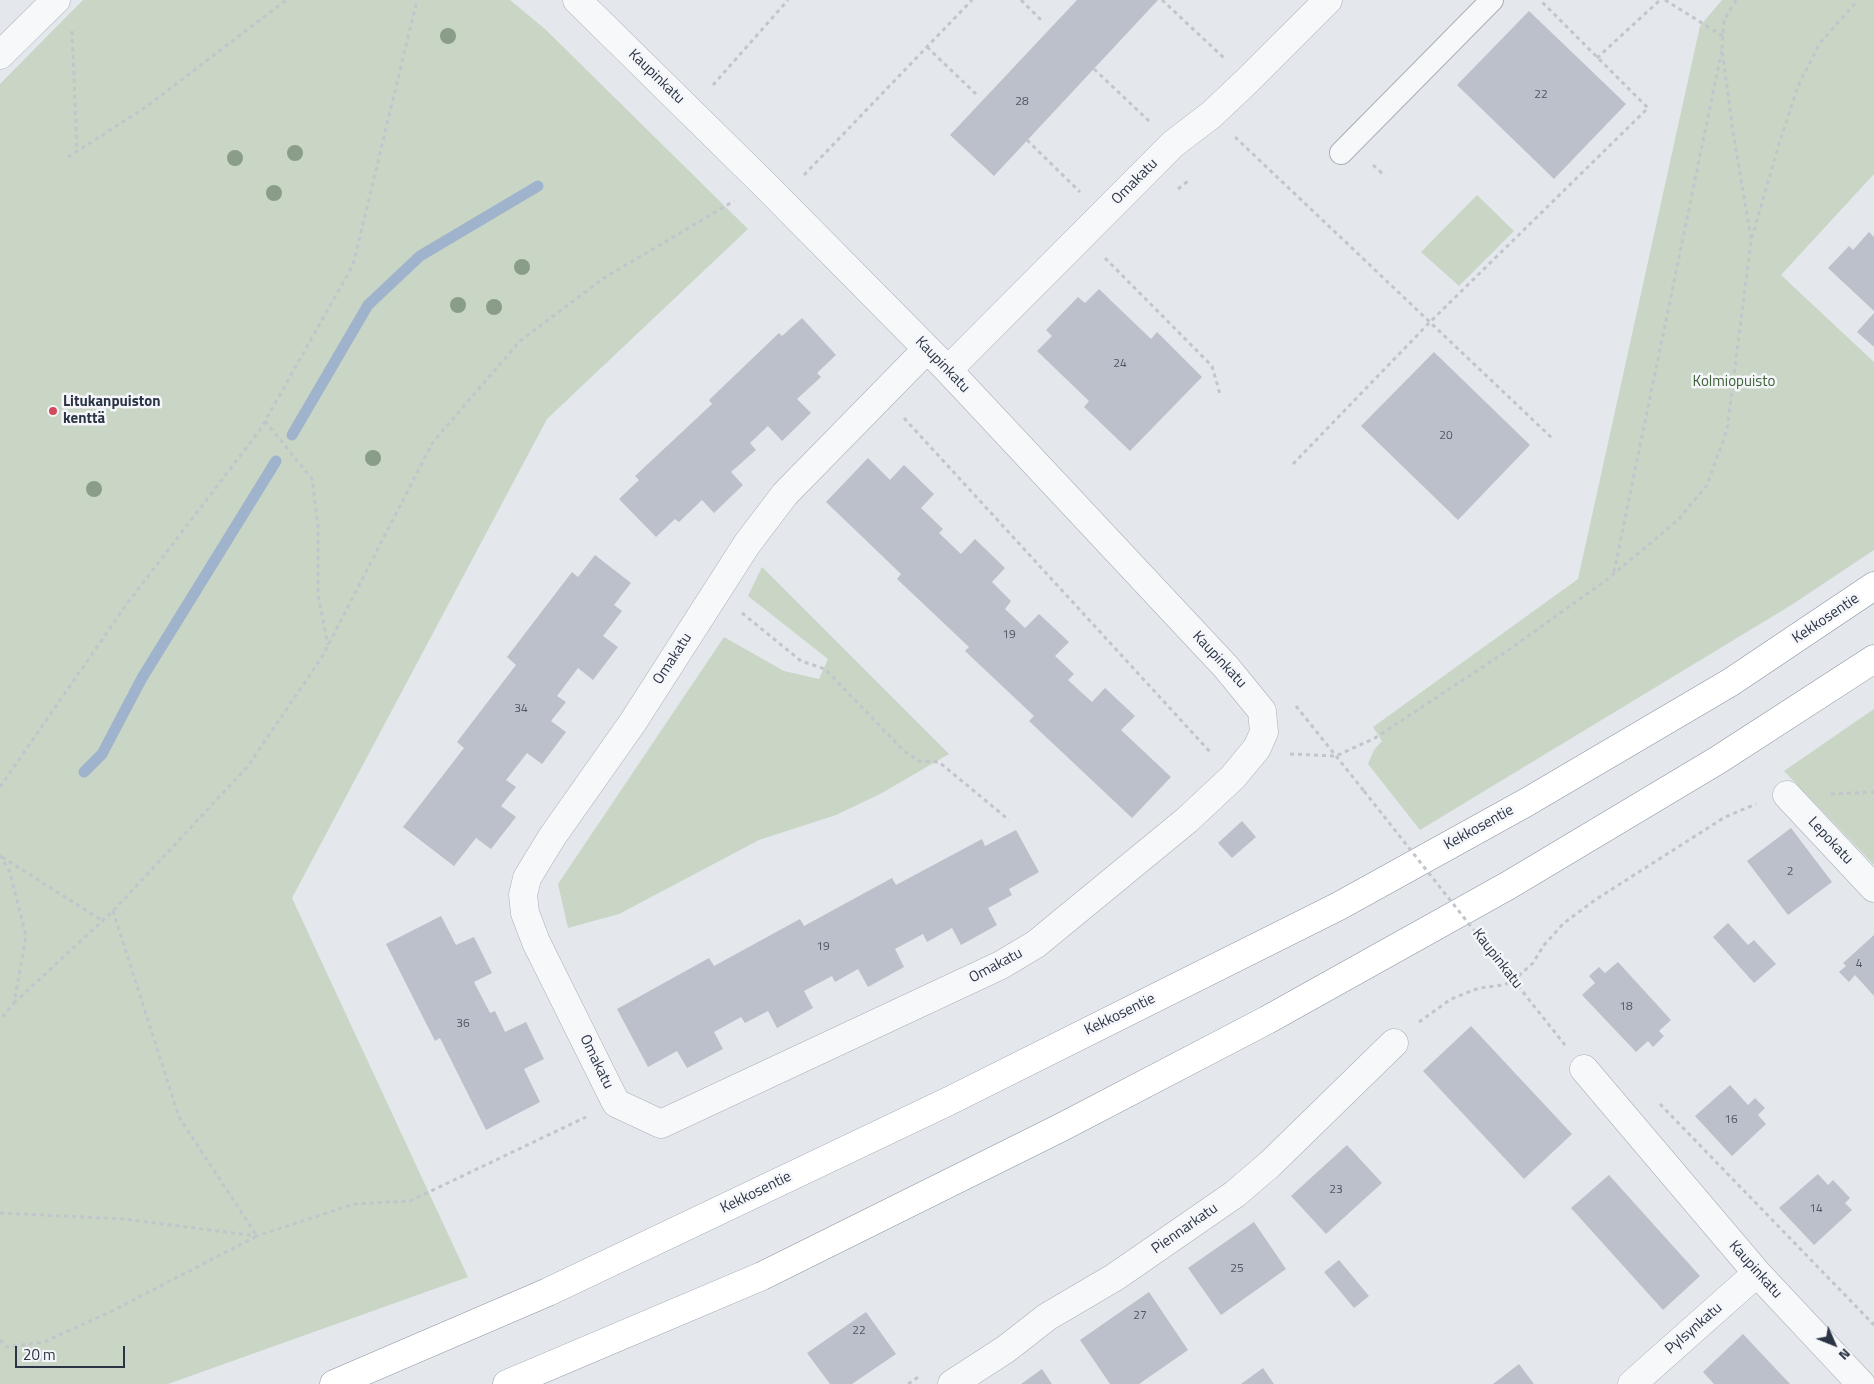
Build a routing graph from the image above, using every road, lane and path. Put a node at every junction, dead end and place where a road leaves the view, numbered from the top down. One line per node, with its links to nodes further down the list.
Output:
1 (56, 0): 21 (street)
2 (286, 0): 30 (path)
3 (417, 0): 45 (path)
4 (577, 0): 35 (street, Kaupinkatu)
5 (786, 0): 25 (path)
6 (972, 0): 19 (path)
7 (1020, 0): 16 (path)
8 (1162, 0): 24 (path)
9 (1328, 0): 24 (street, Omakatu)
10 (1492, 0): 31 (lane)
11 (1540, 0): 22 (path)
12 (1660, 0): 22 (path)
13 (1665, 0): 18 (path)
14 (1736, 0): 18 (path)
15 (1858, 0): 38 (path)
16 (1042, 21)
17 (72, 26): 30 (path)
18 (1723, 36): 20 (path)
19 (927, 46): 26 (path); 33 (path)
20 (1722, 49): 38 (path); 48 (path)
21 (0, 55)
22 (1598, 58): 40 (path)
23 (1094, 69): 29 (path)
24 (1248, 80): 27 (street, Omakatu)
25 (713, 85)
26 (976, 94)
27 (1211, 114): 29 (street, Omakatu); 40 (path)
28 (1027, 140): 37 (path)
29 (1173, 144): 37 (street, Omakatu)
30 (77, 150): 32 (path)
31 (1341, 153)
32 (68, 157)
33 (804, 175)
34 (1188, 181): 36 (path)
35 (764, 184): 41 (street, Kaupinkatu); 51 (path)
36 (1173, 193)
37 (1103, 214): 42 (street, Omakatu)
38 (1751, 241): 48 (path)
39 (1111, 252): 44 (path)
40 (1430, 322): 46 (path); 47 (path)
41 (927, 349): 42 (street, Kaupinkatu); 43 (street, Omakatu)
42 (948, 370): 53 (street, Kaupinkatu)
43 (882, 394): 50 (street, Omakatu); 56 (path)
44 (1220, 394)
45 (265, 422): 51 (path); 57 (path)
46 (1553, 439)
47 (1293, 464)
48 (1613, 574): 55 (path)
49 (1874, 586): 76 (highway, Kekkosentie)
50 (716, 592): 59 (path); 70 (street, Omakatu)
51 (328, 646): 62 (path)
52 (1874, 659): 77 (highway)
53 (1250, 693): 54 (street, Omakatu); 55 (path, Kaupinkatu)
54 (1257, 748): 55 (path); 56 (street, Omakatu)
55 (1336, 756): 64 (path, Kaupinkatu, bridge)
56 (1233, 777): 70 (street, Omakatu)
57 (0, 787)
58 (1787, 795): 61 (street, Lepokatu); 64 (path)
59 (1010, 820)
60 (1, 856): 63 (path); 65 (path)
61 (1874, 888)
62 (113, 911): 63 (path); 72 (path)
63 (103, 921): 65 (path)
64 (1514, 980): 67 (path); 68 (path, Kaupinkatu)
65 (14, 1003): 66 (path)
66 (0, 1020)
67 (1394, 1043): 78 (street, Piennarkatu)
68 (1584, 1069): 73 (street, Kaupinkatu)
69 (1655, 1098): 74 (path)
70 (616, 1103): 72 (path)
71 (0, 1213): 72 (path)
72 (257, 1236): 75 (path)
73 (1757, 1273): 79 (street, Pylsynkatu); 80 (street, Kaupinkatu)
74 (1874, 1325)
75 (0, 1340)
76 (334, 1384)
77 (507, 1384)
78 (952, 1384)
79 (1632, 1384)
80 (1861, 1384)

